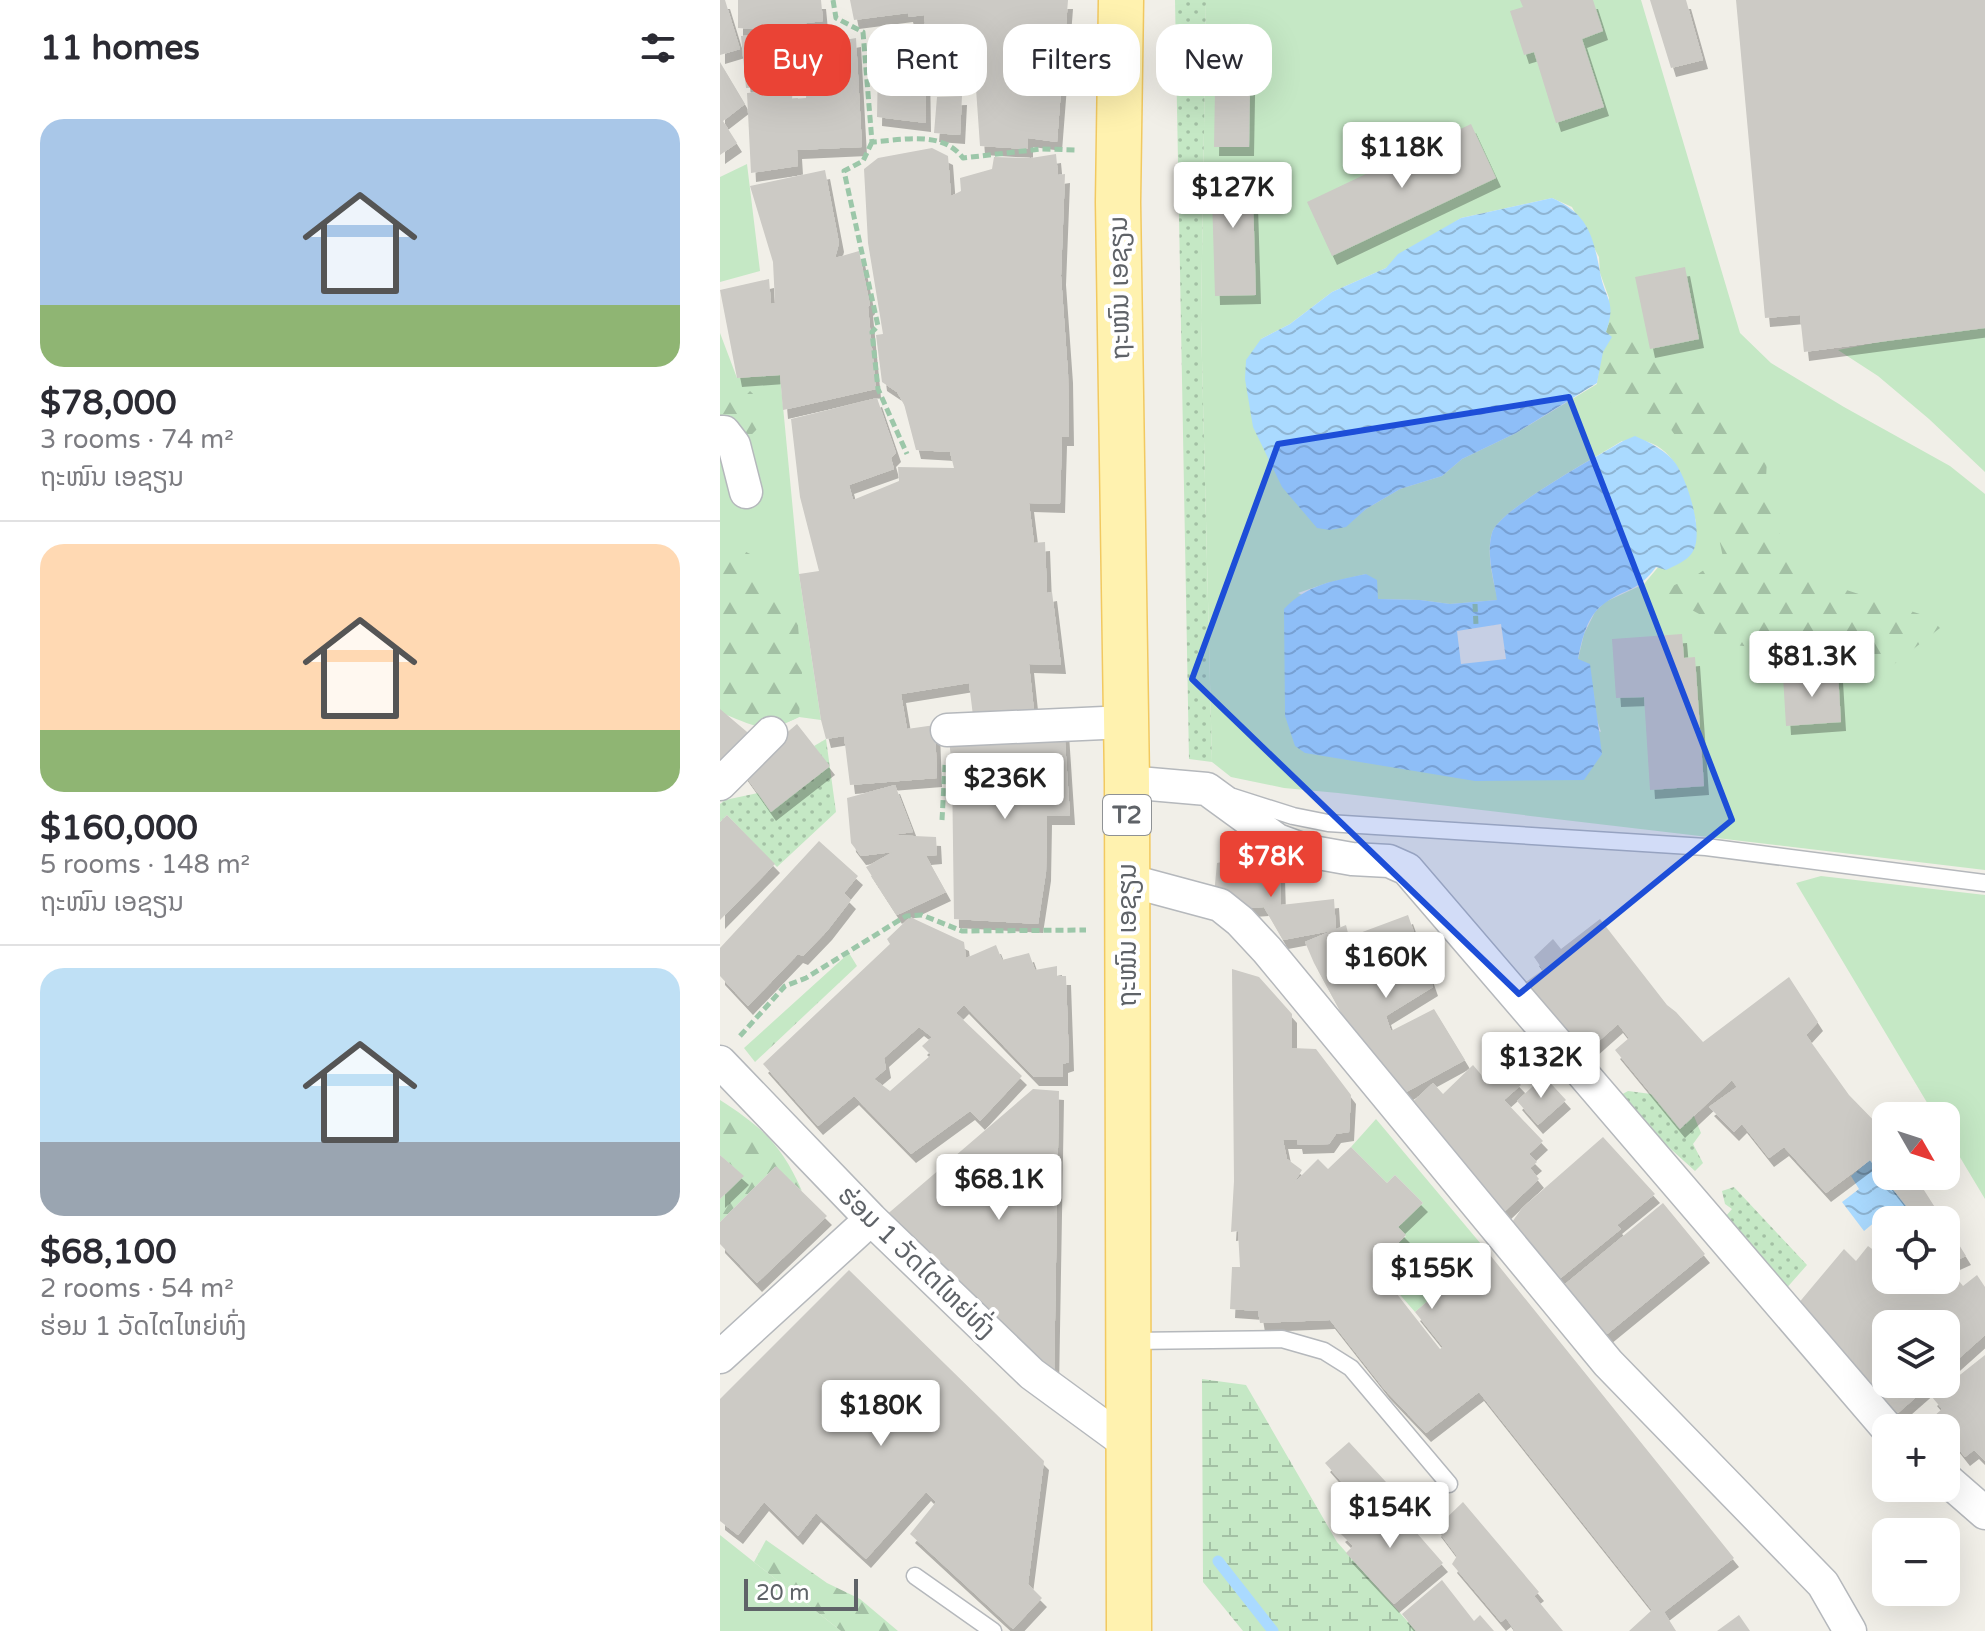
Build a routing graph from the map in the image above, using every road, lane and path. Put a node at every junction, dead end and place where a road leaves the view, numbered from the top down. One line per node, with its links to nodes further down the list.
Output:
1 (833, 0): 3 (path)
2 (1121, 0): 4 (main road, ຖະໜົນ ເອຊຽນ / T2)
3 (872, 142): 4 (path); 6 (path)
4 (1119, 151): 10 (main road, ຖະໜົນ ເອຊຽນ / T2)
5 (720, 432): 7 (street)
6 (907, 454)
7 (746, 492)
8 (1475, 604): 9 (path)
9 (1476, 625)
10 (1126, 722): 11 (street); 13 (main road, ຖະໜົນ ເອຊຽນ / T2)
11 (947, 730): 16 (path)
12 (771, 733): 14 (street)
13 (1127, 782): 15 (street); 17 (main road, ຖະໜົນ ເອຊຽນ / T2)
14 (720, 784)
15 (1207, 789): 18 (lane); 24 (street)
16 (942, 820)
17 (1127, 880): 19 (main road, ຖະໜົນ ເອຊຽນ / T2); 32 (street)
18 (1985, 883)
19 (1127, 930): 20 (path); 22 (main road, ຖະໜົນ ເອຊຽນ / T2)
20 (729, 1049): 21 (street, ຮ່ອມ 1 ວັດໄຕໄຫຍ່ທົ່ງ)
21 (871, 1219): 23 (street); 25 (street, ຮ່ອມ 1 ວັດໄຕໄຫຍ່ທົ່ງ)
22 (1128, 1341): 25 (main road, ຖະໜົນ ເອຊຽນ / T2); 26 (lane)
23 (720, 1357)
24 (1875, 1414)
25 (1129, 1445): 31 (main road, ຖະໜົນ ເອຊຽນ / T2)
26 (1449, 1484)
27 (1960, 1491): 28 (street)
28 (1985, 1513)
29 (915, 1576): 30 (lane)
30 (993, 1631)
31 (1129, 1631)
32 (1850, 1631)

